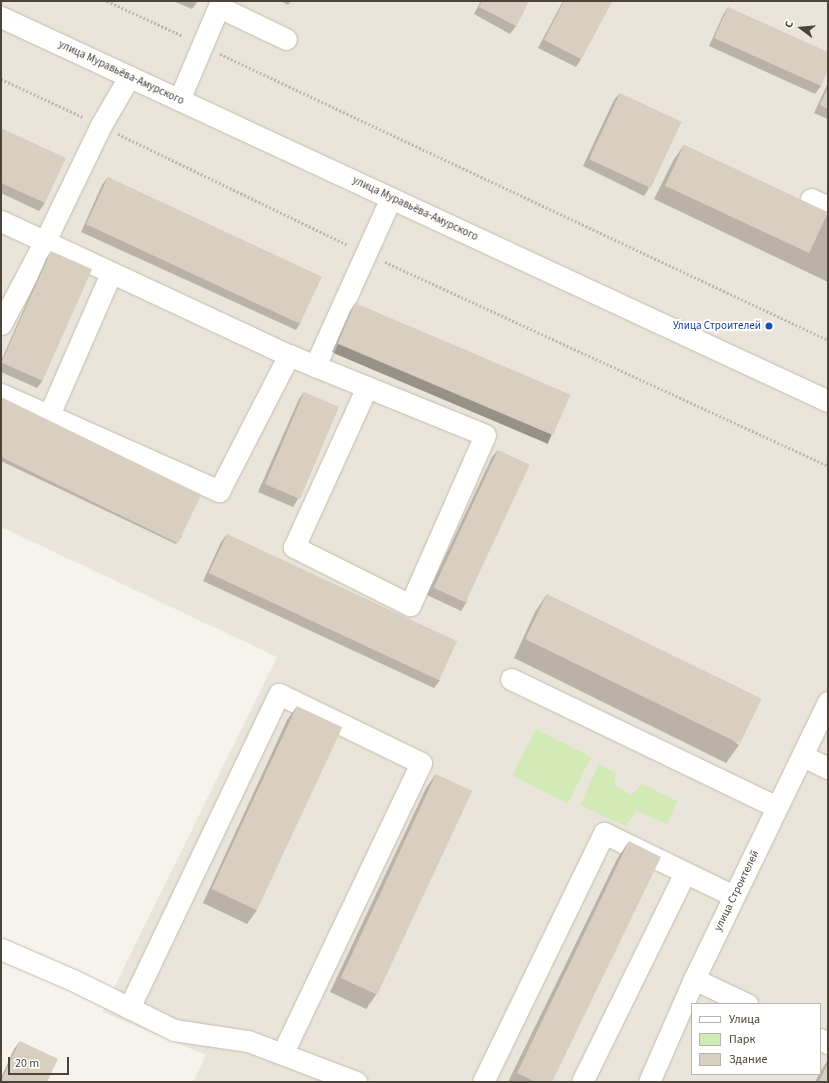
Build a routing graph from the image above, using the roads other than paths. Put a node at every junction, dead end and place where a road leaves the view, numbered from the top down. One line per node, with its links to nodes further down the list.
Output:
1 (220, 4): 3 (street); 5 (street)
2 (1, 18): 4 (street, улица Муравьёва-Амурского)
3 (286, 39)
4 (129, 77): 5 (street, улица Муравьёва-Амурского); 8 (street)
5 (179, 100): 6 (street, улица Муравьёва-Амурского)
6 (391, 198): 12 (street); 15 (street, улица Муравьёва-Амурского)
7 (1, 221): 8 (street)
8 (45, 241): 9 (street); 10 (street)
9 (111, 273): 11 (street); 16 (street)
10 (1, 324)
11 (289, 355): 12 (street); 16 (street)
12 (315, 366): 13 (street)
13 (367, 387): 13 (street)
14 (1, 394): 16 (street)
15 (828, 401)
16 (49, 415)
17 (511, 679): 21 (street)
18 (828, 702): 19 (street, улица Строителей)
19 (803, 756): 20 (street); 21 (street, улица Строителей)
20 (828, 768)
21 (777, 807): 23 (street, улица Строителей)
22 (685, 872): 23 (street); 30 (street); 31 (street)
23 (734, 896): 25 (street, улица Строителей)
24 (1, 949): 27 (street)
25 (694, 978): 26 (street); 32 (street, улица Строителей)
26 (745, 1003)
27 (129, 1008): 28 (street); 28 (street)
28 (282, 1054): 29 (street)
29 (356, 1082)
30 (483, 1082)
31 (582, 1082)
32 (649, 1082)

